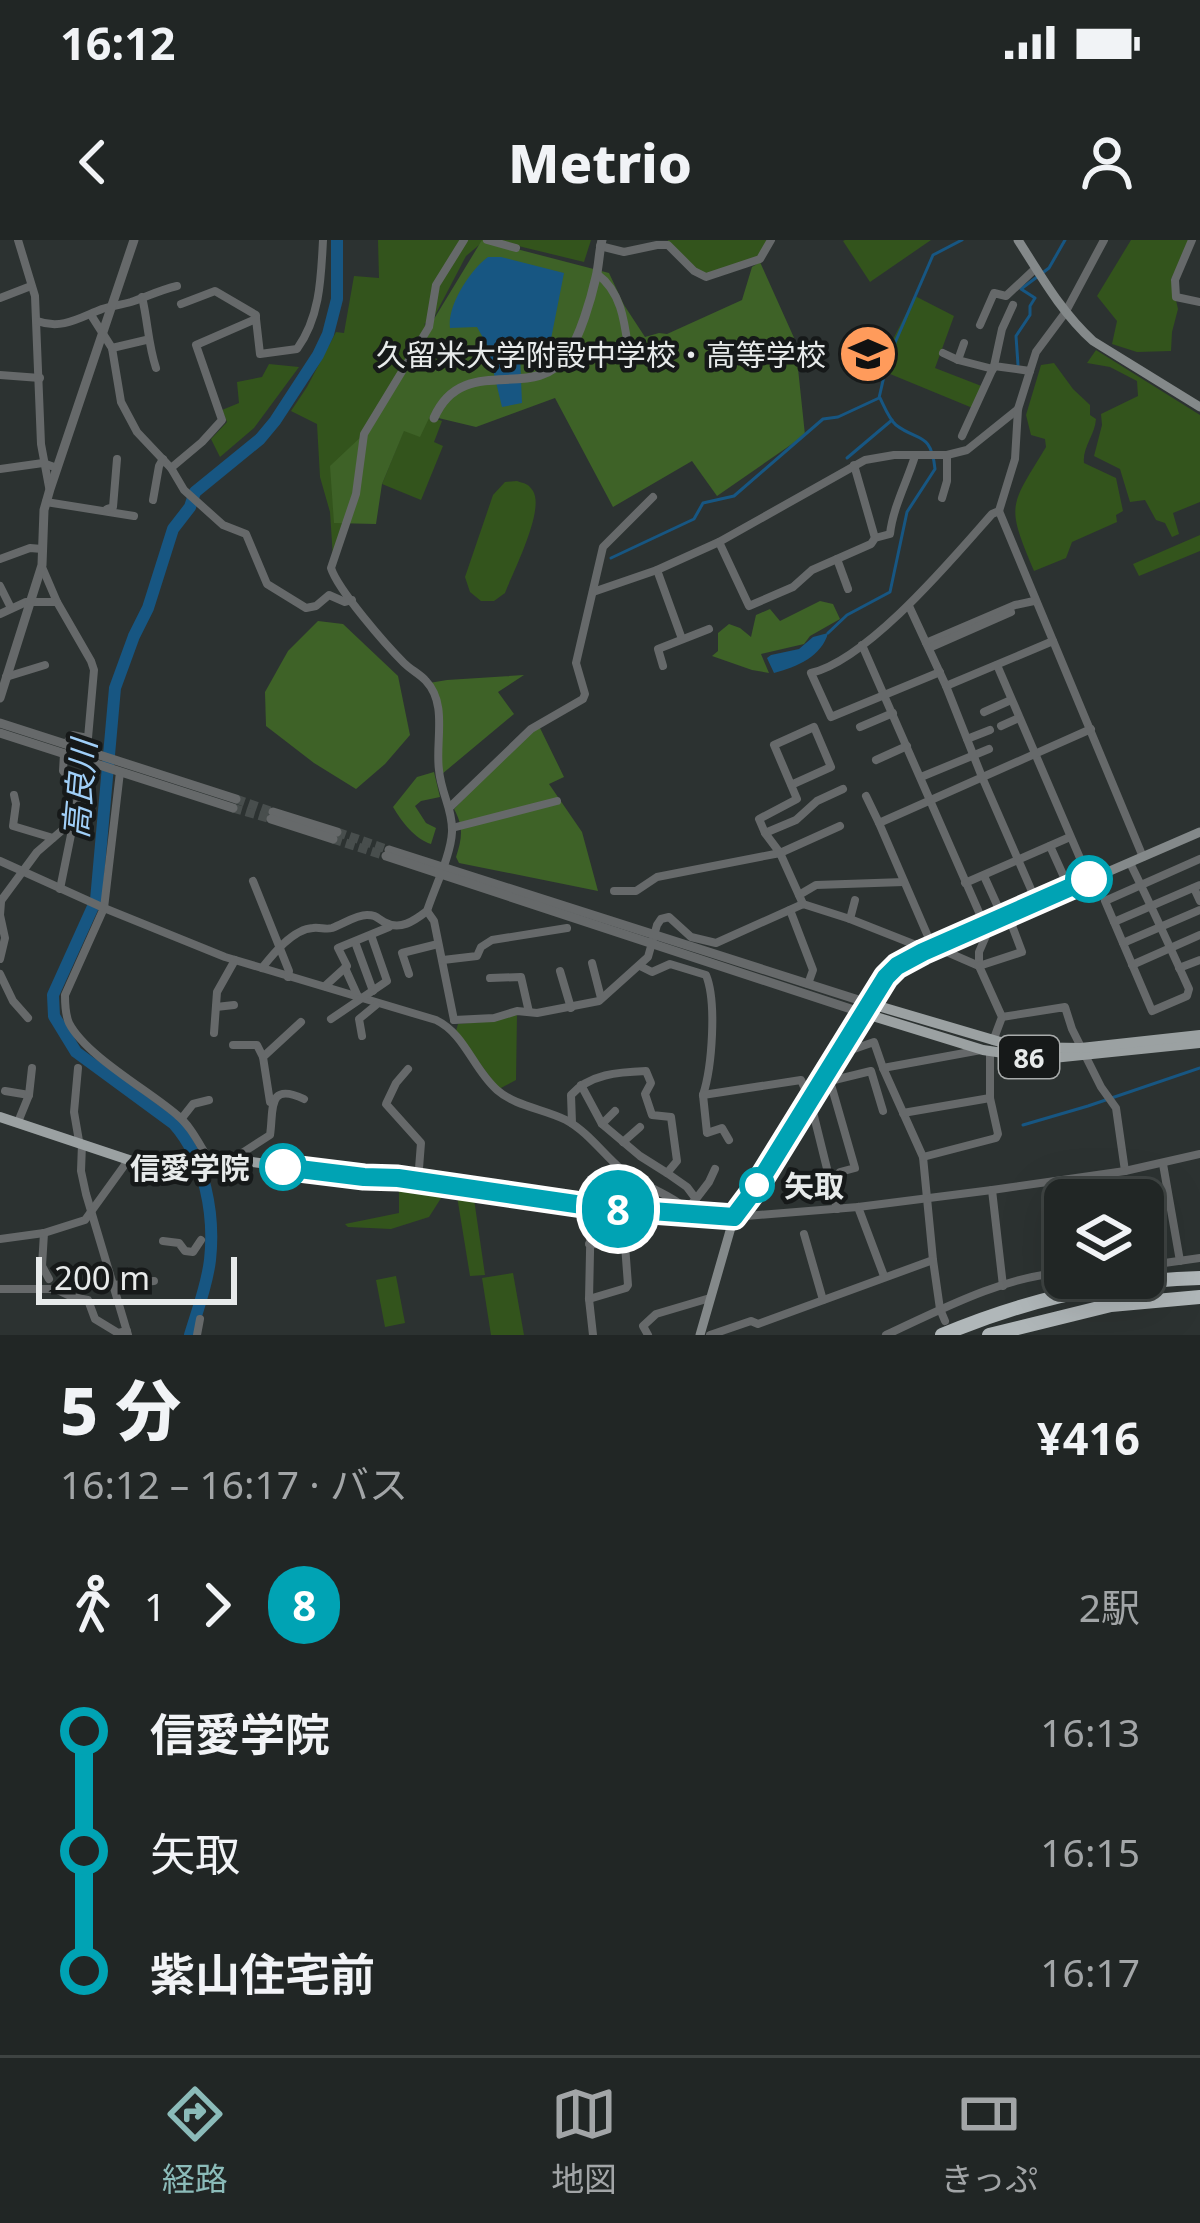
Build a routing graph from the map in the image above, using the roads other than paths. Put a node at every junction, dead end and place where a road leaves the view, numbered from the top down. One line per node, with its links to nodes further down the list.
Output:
1 (18, 240): 14 (street)
2 (134, 240): 21 (street)
3 (322, 240): 24 (street)
4 (486, 240): 9 (street); 11 (street)
5 (771, 240): 10 (street)
6 (1018, 240): 12 (main road)
7 (1104, 240): 22 (street)
8 (1192, 240): 18 (street)
9 (464, 243): 70 (street)
10 (601, 243): 13 (street)
11 (516, 248)
12 (1036, 268): 22 (main road); 26 (street)
13 (597, 274): 32 (street); 41 (street)
14 (31, 286): 17 (street); 25 (street)
15 (177, 286): 16 (street)
16 (142, 297): 21 (street); 28 (street)
17 (0, 298)
18 (1200, 302)
19 (182, 304): 24 (street)
20 (1013, 305): 34 (street)
21 (113, 306): 23 (street); 27 (street)
22 (1064, 313): 36 (street); 39 (main road)
23 (91, 315): 25 (street); 27 (street)
24 (256, 319): 50 (street)
25 (37, 321): 38 (street)
26 (980, 325)
27 (104, 332): 30 (street); 49 (street)
28 (146, 340): 30 (street); 35 (street)
29 (964, 343): 33 (street)
30 (112, 348): 46 (street)
31 (943, 353): 33 (street)
32 (628, 356)
33 (958, 360): 34 (street)
34 (994, 367): 36 (street); 42 (street)
35 (156, 368)
36 (1030, 371): 40 (street)
37 (0, 375): 38 (street)
38 (40, 378): 47 (street)
39 (1200, 407)
40 (1018, 409): 43 (street); 58 (street)
41 (434, 418)
42 (962, 436)
43 (947, 455): 44 (street); 54 (street)
44 (915, 456): 48 (street); 60 (street)
45 (117, 459): 57 (street)
46 (163, 459): 50 (street); 55 (street)
47 (43, 463): 49 (street); 51 (street); 52 (street)
48 (854, 465): 60 (street); 61 (street)
49 (57, 468): 52 (street)
50 (171, 468): 70 (street)
51 (0, 469)
52 (50, 489): 56 (street)
53 (653, 497): 69 (street)
54 (942, 498)
55 (153, 500)
56 (46, 502): 57 (street); 62 (street)
57 (106, 510): 59 (street)
58 (999, 511): 71 (street); 74 (street)
59 (134, 516)
60 (875, 538): 64 (street)
61 (719, 542): 64 (street); 66 (street)
62 (42, 548): 63 (street); 65 (street)
63 (0, 559)
64 (837, 559): 68 (street)
65 (41, 565): 72 (street); 73 (street)
66 (657, 570): 69 (street); 78 (street)
67 (0, 586): 75 (street)
68 (848, 589)
69 (593, 592): 117 (street)
70 (352, 600): 117 (street)
71 (1034, 601): 79 (street); 81 (street)
72 (30, 602): 73 (street); 75 (street); 86 (street)
73 (57, 602): 102 (street)
74 (909, 606): 80 (street); 81 (street)
75 (11, 608): 76 (street)
76 (0, 614)
77 (709, 628): 78 (street)
78 (682, 639): 84 (street)
79 (1053, 641): 83 (street); 97 (street)
80 (862, 645): 88 (street); 88 (street)
81 (928, 645): 85 (street)
82 (45, 665): 86 (street)
83 (997, 665): 87 (street); 90 (street)
84 (663, 666)
85 (940, 672): 87 (street); 88 (street)
86 (6, 677): 89 (street)
87 (946, 686): 100 (street)
88 (885, 695): 92 (street)
89 (0, 698)
90 (1011, 700): 91 (street); 93 (street)
91 (984, 712)
92 (892, 713): 96 (street); 101 (street)
93 (1019, 718): 95 (street); 104 (street)
94 (0, 723): 102 (street)
95 (1001, 726)
96 (860, 727)
97 (1091, 729): 104 (street); 131 (street)
98 (990, 730): 100 (street)
99 (0, 733): 102 (street)
100 (967, 739): 105 (street)
101 (907, 746): 106 (street); 109 (street)
102 (65, 749): 107 (street); 119 (street)
103 (988, 749): 105 (street)
104 (1035, 753): 108 (street); 126 (street)
105 (974, 756): 108 (street); 109 (street)
106 (876, 760)
107 (121, 766): 116 (street); 154 (street)
108 (982, 777): 114 (street); 133 (street)
109 (921, 778): 114 (street)
110 (791, 785): 110 (street); 123 (street)
111 (843, 789): 123 (street)
112 (14, 795): 127 (street)
113 (866, 796): 120 (street)
114 (931, 800): 120 (street); 142 (street)
115 (557, 801): 122 (street)
116 (234, 803)
117 (449, 807): 122 (street)
118 (272, 816): 125 (street)
119 (74, 820): 127 (street); 146 (street)
120 (879, 823): 141 (street)
121 (840, 826): 130 (street)
122 (452, 828): 136 (street)
123 (766, 833): 130 (street)
124 (1200, 834): 131 (main road)
125 (335, 836)
126 (1070, 837): 128 (street); 139 (street)
127 (53, 838): 137 (street)
128 (1051, 846): 133 (street); 145 (street)
129 (388, 853): 136 (street)
130 (781, 853): 147 (street); 148 (street)
131 (1143, 857): 135 (main road)
132 (1200, 859): 143 (street)
133 (1018, 860): 138 (street); 151 (street)
134 (0, 861): 137 (street)
135 (1130, 863): 139 (main road); 143 (street)
136 (441, 870): 156 (street); 166 (street)
137 (22, 871): 146 (street); 150 (street)
138 (984, 876): 142 (street); 157 (street)
139 (1089, 879): 145 (main road)
140 (253, 881): 170 (street)
141 (904, 882): 148 (street); 171 (street)
142 (965, 883): 160 (street)
143 (1141, 885): 152 (street); 159 (street)
144 (1197, 886): 152 (street); 153 (street)
145 (1070, 888): 151 (main road)
146 (60, 889): 154 (street)
147 (614, 891)
148 (801, 899): 155 (street); 158 (street)
149 (855, 900): 158 (street)
150 (1, 902): 173 (street)
151 (1036, 903): 157 (main road)
152 (1151, 906): 159 (street); 162 (street)
153 (1200, 906): 162 (street)
154 (104, 908): 174 (street); 233 (street)
155 (790, 910): 166 (street); 189 (street)
156 (427, 911): 161 (street); 169 (street)
157 (1005, 916): 160 (main road); 180 (street)
158 (850, 919): 171 (street)
159 (1114, 922): 168 (street)
160 (986, 925): 171 (main road); 180 (street)
161 (391, 926): 164 (street); 170 (street)
162 (1160, 927): 168 (street); 172 (street)
163 (567, 928): 175 (street)
164 (371, 935): 167 (street); 193 (street)
165 (1200, 935): 172 (street)
166 (654, 939): 179 (street); 189 (street); 200 (street)
167 (355, 941): 182 (street); 193 (street)
168 (1124, 943): 178 (street)
169 (438, 944): 175 (street); 186 (street)
170 (281, 947): 181 (street); 187 (street)
171 (931, 948): 180 (street); 200 (main road)
172 (1171, 948): 178 (street); 183 (street)
173 (0, 959)
174 (235, 960): 181 (street); 198 (street)
175 (443, 960): 206 (street)
176 (1200, 960): 183 (street)
177 (592, 963): 195 (street)
178 (1132, 965): 192 (street)
179 (640, 966): 195 (street); 223 (street)
180 (979, 966): 202 (street)
181 (262, 968): 187 (street)
182 (345, 968): 191 (street); 194 (street)
183 (1179, 968): 192 (street)
184 (560, 971): 199 (street)
185 (0, 974): 203 (street)
186 (409, 974)
187 (288, 976): 191 (street)
188 (490, 978): 201 (street)
189 (808, 984): 200 (street)
190 (1200, 985): 192 (street)
191 (324, 987): 194 (street)
192 (1189, 989)
193 (373, 991): 194 (street)
194 (358, 999): 196 (street); 204 (street)
195 (601, 1000): 199 (street)
196 (377, 1004): 206 (street); 208 (street)
197 (234, 1005): 198 (street)
198 (216, 1007): 207 (street)
199 (571, 1008): 201 (street)
200 (865, 1008): 211 (main road); 212 (main road, 86)
201 (529, 1012): 206 (street)
202 (1001, 1017): 212 (street); 213 (street)
203 (28, 1018)
204 (331, 1019)
205 (301, 1022): 214 (street)
206 (452, 1023): 235 (street)
207 (214, 1034)
208 (362, 1036)
209 (1200, 1039): 213 (main road, 86)
210 (233, 1045): 214 (street)
211 (844, 1048): 217 (street); 219 (main road)
212 (988, 1048): 213 (main road, 86); 217 (street); 224 (street)
213 (1084, 1052): 248 (street)
214 (263, 1057): 228 (street)
215 (32, 1068): 222 (street)
216 (78, 1068): 239 (street)
217 (883, 1068): 231 (street)
218 (408, 1069): 251 (street)
219 (827, 1079): 227 (main road); 229 (street); 249 (street)
220 (581, 1085): 235 (street); 236 (street); 250 (street)
221 (5, 1091): 222 (street)
222 (29, 1095): 234 (street)
223 (703, 1095): 227 (street); 238 (street)
224 (990, 1098): 231 (street); 242 (street)
225 (304, 1099): 228 (street)
226 (209, 1100): 233 (street)
227 (810, 1100): 257 (street); 260 (main road)
228 (271, 1103): 244 (street)
229 (883, 1111)
230 (615, 1112): 236 (street)
231 (903, 1113): 242 (street)
232 (0, 1117): 234 (main road)
233 (182, 1118): 245 (street)
234 (18, 1122): 239 (main road)
235 (572, 1123): 258 (street)
236 (602, 1124): 240 (street)
237 (640, 1127): 240 (street)
238 (728, 1140)
239 (81, 1142): 243 (main road); 259 (street)
240 (623, 1142): 250 (street)
241 (1200, 1154): 246 (street)
242 (923, 1157): 253 (street)
243 (129, 1160): 245 (main road); 259 (street)
244 (237, 1160): 245 (main road); 251 (main road)
245 (211, 1162)
246 (1163, 1164): 248 (street); 269 (street)
247 (715, 1168): 254 (street)
248 (1125, 1171): 252 (street)
249 (841, 1172)
250 (667, 1173): 254 (street)
251 (418, 1181): 255 (main road)
252 (992, 1190): 253 (street); 277 (street)
253 (927, 1197): 256 (street); 268 (street)
254 (696, 1199): 258 (street)
255 (591, 1206): 258 (main road); 266 (street)
256 (858, 1207): 257 (street); 271 (street)
257 (837, 1208): 260 (street)
258 (689, 1212): 260 (main road)
259 (91, 1214): 261 (street); 276 (street)
260 (734, 1217): 280 (main road)
261 (44, 1233): 263 (street); 274 (street)
262 (804, 1234): 282 (street)
263 (0, 1239)
264 (201, 1240): 265 (street)
265 (163, 1241)
266 (589, 1244): 281 (street); 281 (street)
267 (1200, 1258): 269 (street)
268 (933, 1260): 271 (street); 284 (street)
269 (1180, 1261): 270 (street)
270 (1164, 1263)
271 (884, 1276): 282 (street)
272 (1044, 1277): 277 (street)
273 (1200, 1278): 286 (highway)
274 (49, 1279)
275 (154, 1281): 276 (street)
276 (113, 1285): 287 (street)
277 (1003, 1286): 284 (street)
278 (1, 1289): 283 (street); 287 (street)
279 (1200, 1297): 294 (highway)
280 (710, 1298): 290 (street); 291 (main road)
281 (589, 1299): 289 (street)
282 (823, 1300): 292 (street)
283 (0, 1301)
284 (940, 1309): 286 (street); 293 (street)
285 (200, 1319): 288 (street)
286 (943, 1328)
287 (127, 1333)
288 (196, 1335)
289 (593, 1335)
290 (648, 1335)
291 (700, 1335)
292 (710, 1335)
293 (886, 1335)
294 (988, 1335)

